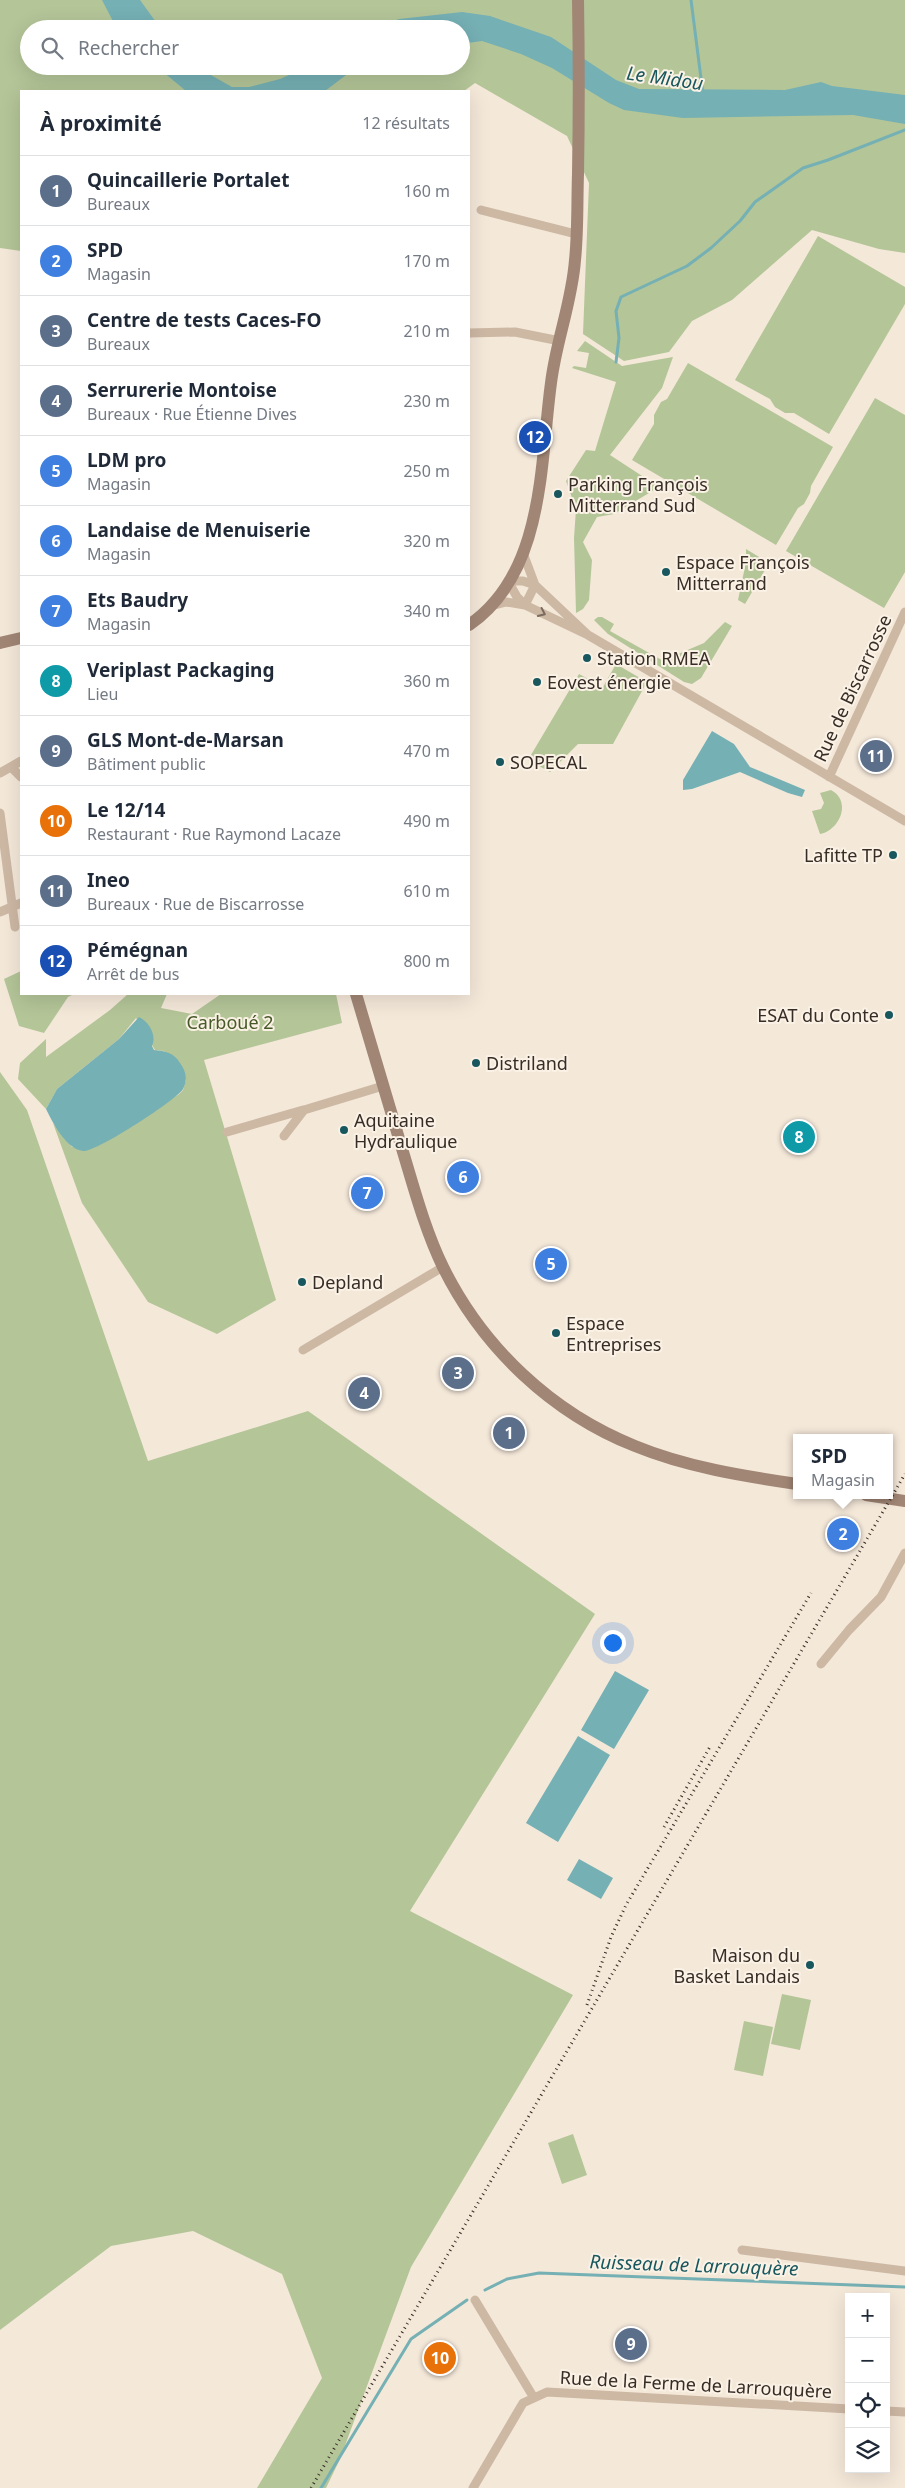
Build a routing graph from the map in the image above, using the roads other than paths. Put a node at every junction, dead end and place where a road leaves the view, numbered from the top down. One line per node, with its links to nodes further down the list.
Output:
1 (578, 0): 3 (street)
2 (481, 210): 3 (street)
3 (576, 234): 5 (street)
4 (470, 333): 5 (street)
5 (560, 342): 6 (street)
6 (523, 552): 7 (street); 8 (street)
7 (508, 581): 8 (street); 9 (street); 10 (street)
8 (536, 585): 9 (street); 13 (street)
9 (525, 605): 10 (street); 13 (street, one-way to 13)
10 (490, 606): 12 (street)
11 (905, 612): 20 (street, Rue de Biscarrosse)
12 (470, 624)
13 (588, 635): 20 (street)
14 (20, 638): 15 (street)
15 (0, 643)
16 (20, 762): 17 (street)
17 (12, 768): 18 (street); 19 (street)
18 (0, 773)
19 (20, 777)
20 (829, 777): 22 (street)
21 (0, 813): 24 (street)
22 (905, 821)
23 (20, 903): 24 (street)
24 (10, 907): 25 (street); 26 (street)
25 (0, 912)
26 (15, 927)
27 (356, 995): 28 (street)
28 (383, 1086): 29 (street); 32 (street)
29 (304, 1110): 30 (street); 31 (street)
30 (227, 1132)
31 (284, 1136)
32 (443, 1267): 33 (street); 34 (street)
33 (303, 1350)
34 (793, 1483)
35 (888, 1499): 36 (street)
36 (905, 1502)
37 (905, 1553): 38 (street)
38 (821, 1664)
39 (742, 2250): 40 (street)
40 (905, 2271)
41 (475, 2300): 42 (street)
42 (534, 2398): 43 (street, Rue de la Ferme de Larrouquère); 46 (street)
43 (845, 2409)
44 (890, 2411): 45 (street)
45 (905, 2412)
46 (474, 2488)

